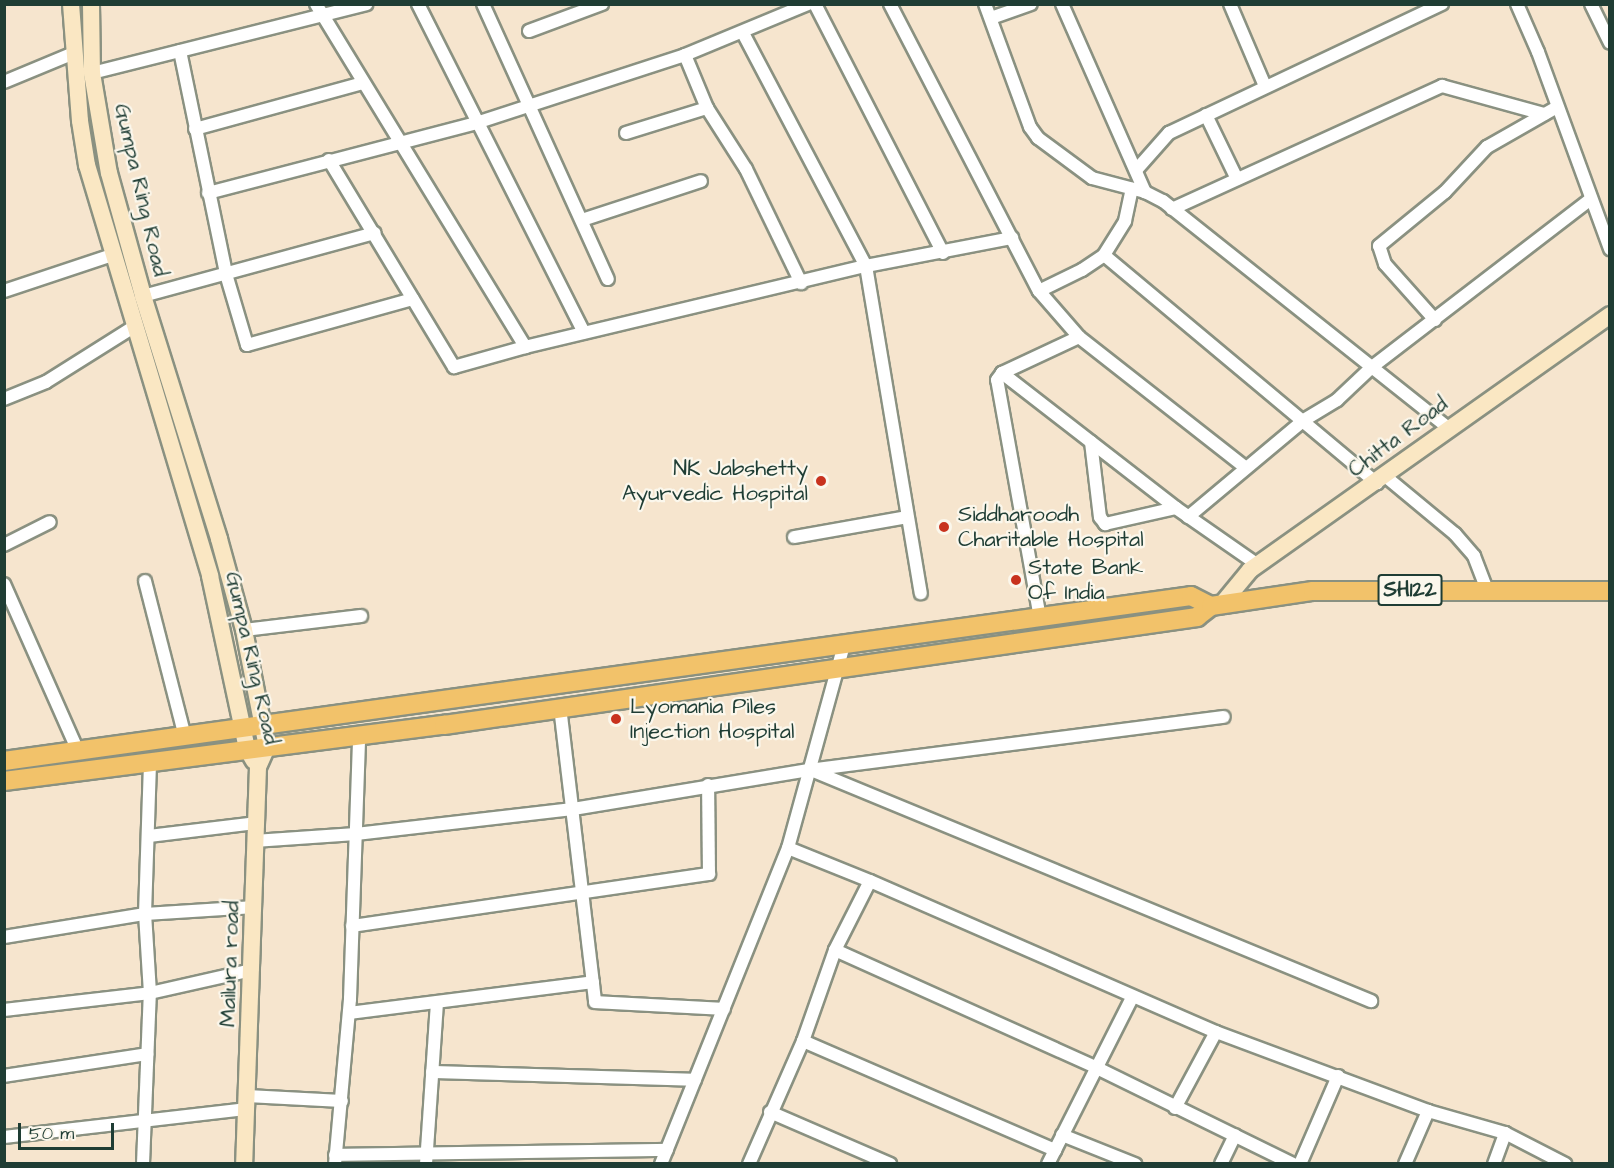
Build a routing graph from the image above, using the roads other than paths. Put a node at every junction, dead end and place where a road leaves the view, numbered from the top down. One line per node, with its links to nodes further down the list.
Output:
1 (71, 4): 24 (street, Gumpa Ring Road)
2 (91, 4): 26 (street, Gumpa Ring Road)
3 (316, 4): 18 (street)
4 (366, 4): 18 (street)
5 (418, 4): 35 (street)
6 (483, 4): 30 (street)
7 (602, 4): 20 (street)
8 (807, 4): 21 (street)
9 (815, 4): 52 (street)
10 (890, 4): 50 (street)
11 (985, 4): 19 (street)
12 (1031, 4): 19 (street)
13 (1062, 4): 40 (street)
14 (1230, 4): 29 (street)
15 (1442, 4): 29 (street)
16 (1516, 4): 31 (street)
17 (1591, 4): 22 (street)
18 (323, 16): 23 (street); 28 (street)
19 (991, 18): 43 (street)
20 (529, 31)
21 (742, 33): 25 (street); 55 (street)
22 (1610, 43)
23 (180, 51): 26 (street); 36 (street)
24 (74, 53): 27 (street); 53 (street, Gumpa Ring Road)
25 (685, 55): 30 (street); 32 (street)
26 (92, 73): 61 (street, Gumpa Ring Road)
27 (4, 82)
28 (363, 83): 36 (street); 38 (street)
29 (1265, 86): 34 (street)
30 (529, 105): 35 (street); 48 (street)
31 (1557, 107): 33 (street); 46 (street)
32 (707, 108): 37 (street); 58 (street)
33 (1544, 114): 41 (street); 64 (street)
34 (1206, 115): 40 (street); 41 (street)
35 (477, 123): 38 (street); 66 (street)
36 (195, 129): 45 (street)
37 (626, 133)
38 (402, 143): 39 (street); 68 (street)
39 (329, 160): 45 (street); 49 (street)
40 (1138, 168): 44 (street)
41 (1237, 179): 47 (street)
42 (701, 181): 48 (street)
43 (1132, 189): 44 (street); 54 (street)
44 (1145, 192): 47 (street)
45 (208, 193): 56 (street)
46 (1590, 200): 51 (street); 64 (street)
47 (1172, 209): 69 (street)
48 (582, 220): 57 (street)
49 (375, 233): 56 (street); 62 (street)
50 (1012, 238): 52 (street); 60 (street)
51 (1610, 249)
52 (943, 253): 55 (street)
53 (112, 255): 59 (street); 65 (street, Gumpa Ring Road)
54 (1104, 255): 60 (street); 72 (street)
55 (866, 266): 58 (street); 78 (street)
56 (226, 274): 61 (street); 62 (street)
57 (608, 279)
58 (801, 283): 66 (street)
59 (4, 291)
60 (1038, 291): 67 (street)
61 (143, 297): 93 (street, Gumpa Ring Road)
62 (413, 299): 68 (street)
63 (1610, 315): 73 (street, Chitta Road)
64 (1435, 321): 69 (street)
65 (135, 326): 71 (street); 99 (street, Gumpa Ring Road)
66 (584, 332): 68 (street)
67 (1079, 337): 70 (street); 75 (street)
68 (525, 347)
69 (1372, 367): 72 (street); 73 (street)
70 (1002, 373): 74 (street); 92 (street)
71 (4, 399)
72 (1304, 420): 75 (street); 76 (street)
73 (1448, 428): 76 (street, Chitta Road)
74 (1090, 442): 77 (street); 77 (street)
75 (1245, 467): 79 (street)
76 (1381, 479): 83 (street, Chitta Road); 86 (street)
77 (1176, 508): 79 (street)
78 (907, 517): 81 (street); 88 (street)
79 (1188, 517): 83 (street)
80 (50, 522): 82 (street)
81 (794, 537)
82 (4, 545)
83 (1257, 565): 89 (street, Chitta Road)
84 (145, 581): 101 (street)
85 (4, 584): 90 (street)
86 (1487, 590): 87 (main road, SH122); 89 (main road, SH122)
87 (1610, 591)
88 (921, 593)
89 (1216, 605): 92 (main road); 95 (main road, SH122)
90 (10, 614): 104 (street)
91 (361, 616): 93 (street)
92 (1040, 618): 94 (main road)
93 (244, 630): 98 (street, Gumpa Ring Road)
94 (844, 645): 95 (street); 98 (main road)
95 (836, 668): 96 (main road, SH122); 108 (street)
96 (560, 707): 100 (main road, SH122); 111 (street)
97 (1224, 717): 108 (street)
98 (263, 726): 99 (main road); 102 (street, Gumpa Ring Road)
99 (243, 729): 101 (main road); 103 (street, Gumpa Ring Road)
100 (359, 736): 102 (main road, SH122); 113 (street)
101 (185, 737): 104 (main road)
102 (267, 747): 103 (main road, SH122); 107 (street, Gumpa Ring Road)
103 (247, 749): 106 (main road, SH122); 107 (street, Gumpa Ring Road)
104 (78, 751): 105 (main road)
105 (4, 761)
106 (150, 761): 109 (main road, SH122); 114 (street)
107 (258, 767): 112 (street, Mailura road)
108 (809, 770): 110 (street); 116 (street); 128 (street)
109 (4, 781)
110 (708, 785): 111 (street); 118 (street)
111 (573, 809): 113 (street); 118 (street)
112 (257, 823): 114 (street); 115 (street, Mailura road)
113 (356, 834): 115 (street); 121 (street)
114 (149, 836): 120 (street)
115 (254, 841): 119 (street, Mailura road)
116 (788, 848): 117 (street); 130 (street)
117 (870, 881): 123 (street); 127 (street)
118 (583, 894): 121 (street); 125 (street)
119 (255, 907): 120 (street); 124 (street, Mailura road)
120 (146, 914): 122 (street); 126 (street)
121 (352, 926): 132 (street)
122 (4, 937)
123 (835, 950): 134 (street); 136 (street)
124 (252, 970): 126 (street); 142 (street, Mailura road)
125 (593, 981): 129 (street); 130 (street)
126 (150, 993): 131 (street); 135 (street)
127 (1132, 998): 133 (street); 136 (street)
128 (1371, 1001)
129 (437, 1002): 132 (street); 137 (street)
130 (724, 1009): 140 (street)
131 (4, 1010)
132 (349, 1013): 141 (street)
133 (1216, 1032): 139 (street); 143 (street)
134 (803, 1041): 145 (street); 152 (street)
135 (147, 1054): 138 (street); 146 (street)
136 (1097, 1068): 143 (street); 148 (street)
137 (432, 1072): 140 (street); 154 (street)
138 (4, 1076)
139 (1338, 1076): 144 (street); 164 (street)
140 (695, 1080): 151 (street)
141 (342, 1101): 142 (street); 153 (street)
142 (247, 1102): 146 (street); 156 (street, Mailura road)
143 (1175, 1108): 149 (street)
144 (1428, 1111): 147 (street); 165 (street)
145 (770, 1112): 158 (street); 159 (street)
146 (144, 1120): 150 (street); 155 (street)
147 (1505, 1133): 166 (street); 167 (street)
148 (1062, 1135): 152 (street); 161 (street)
149 (1235, 1135): 162 (street); 163 (street)
150 (4, 1137)
151 (667, 1150): 154 (street); 157 (street)
152 (1055, 1150): 160 (street)
153 (335, 1159): 154 (street)
154 (426, 1159)
155 (142, 1164)
156 (244, 1164)
157 (661, 1164)
158 (749, 1164)
159 (890, 1164)
160 (1048, 1164)
161 (1135, 1164)
162 (1221, 1164)
163 (1293, 1164)
164 (1300, 1164)
165 (1405, 1164)
166 (1494, 1164)
167 (1565, 1164)

